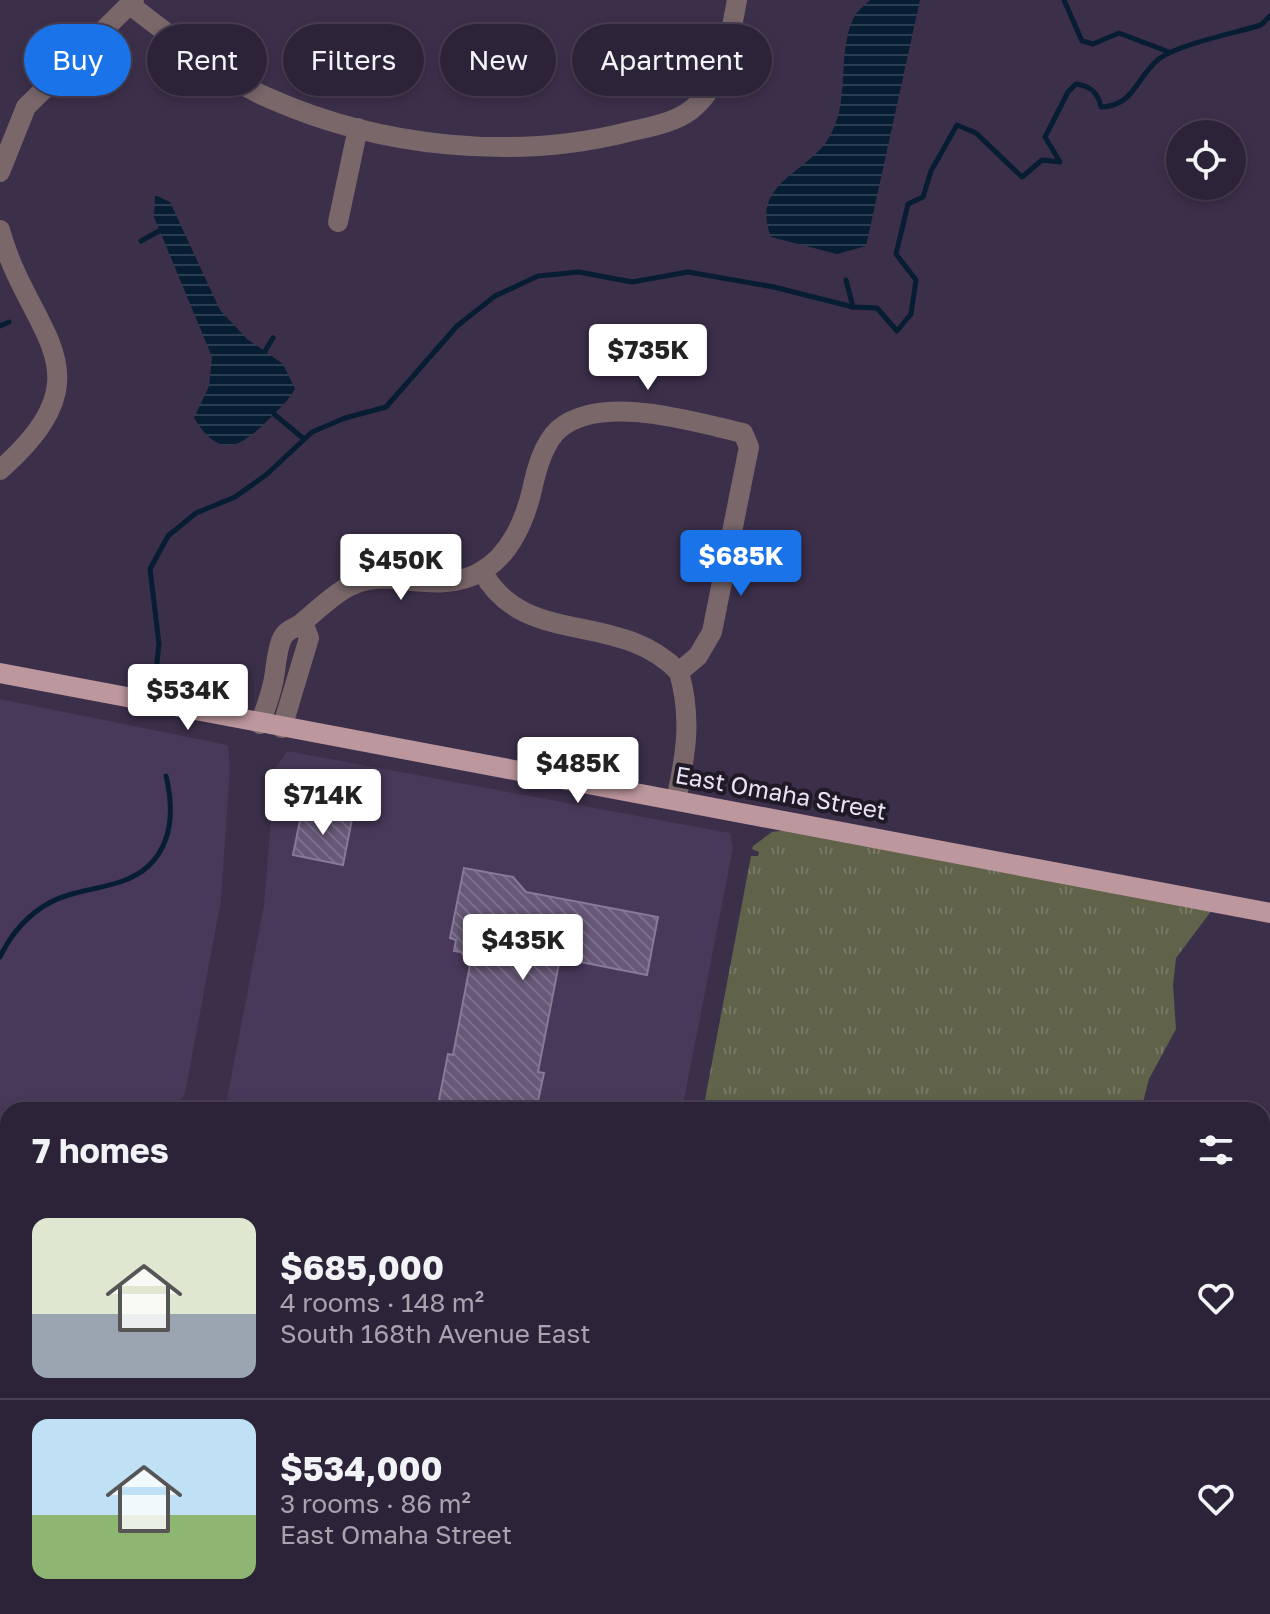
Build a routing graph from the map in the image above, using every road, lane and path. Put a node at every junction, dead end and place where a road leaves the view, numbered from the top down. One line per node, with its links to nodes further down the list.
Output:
1 (737, 0): 3 (street)
2 (132, 2): 3 (street); 4 (street)
3 (358, 128): 5 (street)
4 (1, 163)
5 (338, 222)
6 (0, 230): 7 (street)
7 (0, 470)
8 (482, 571): 9 (street); 12 (street); 12 (street)
9 (303, 623): 10 (street); 11 (street)
10 (279, 655): 11 (street); 14 (street)
11 (302, 660): 15 (street)
12 (679, 672): 16 (street)
13 (0, 673): 14 (main road, East Omaha Street)
14 (260, 724): 15 (main road, East Omaha Street)
15 (282, 728): 16 (main road, East Omaha Street)
16 (676, 800): 17 (main road, East Omaha Street)
17 (1270, 913)

